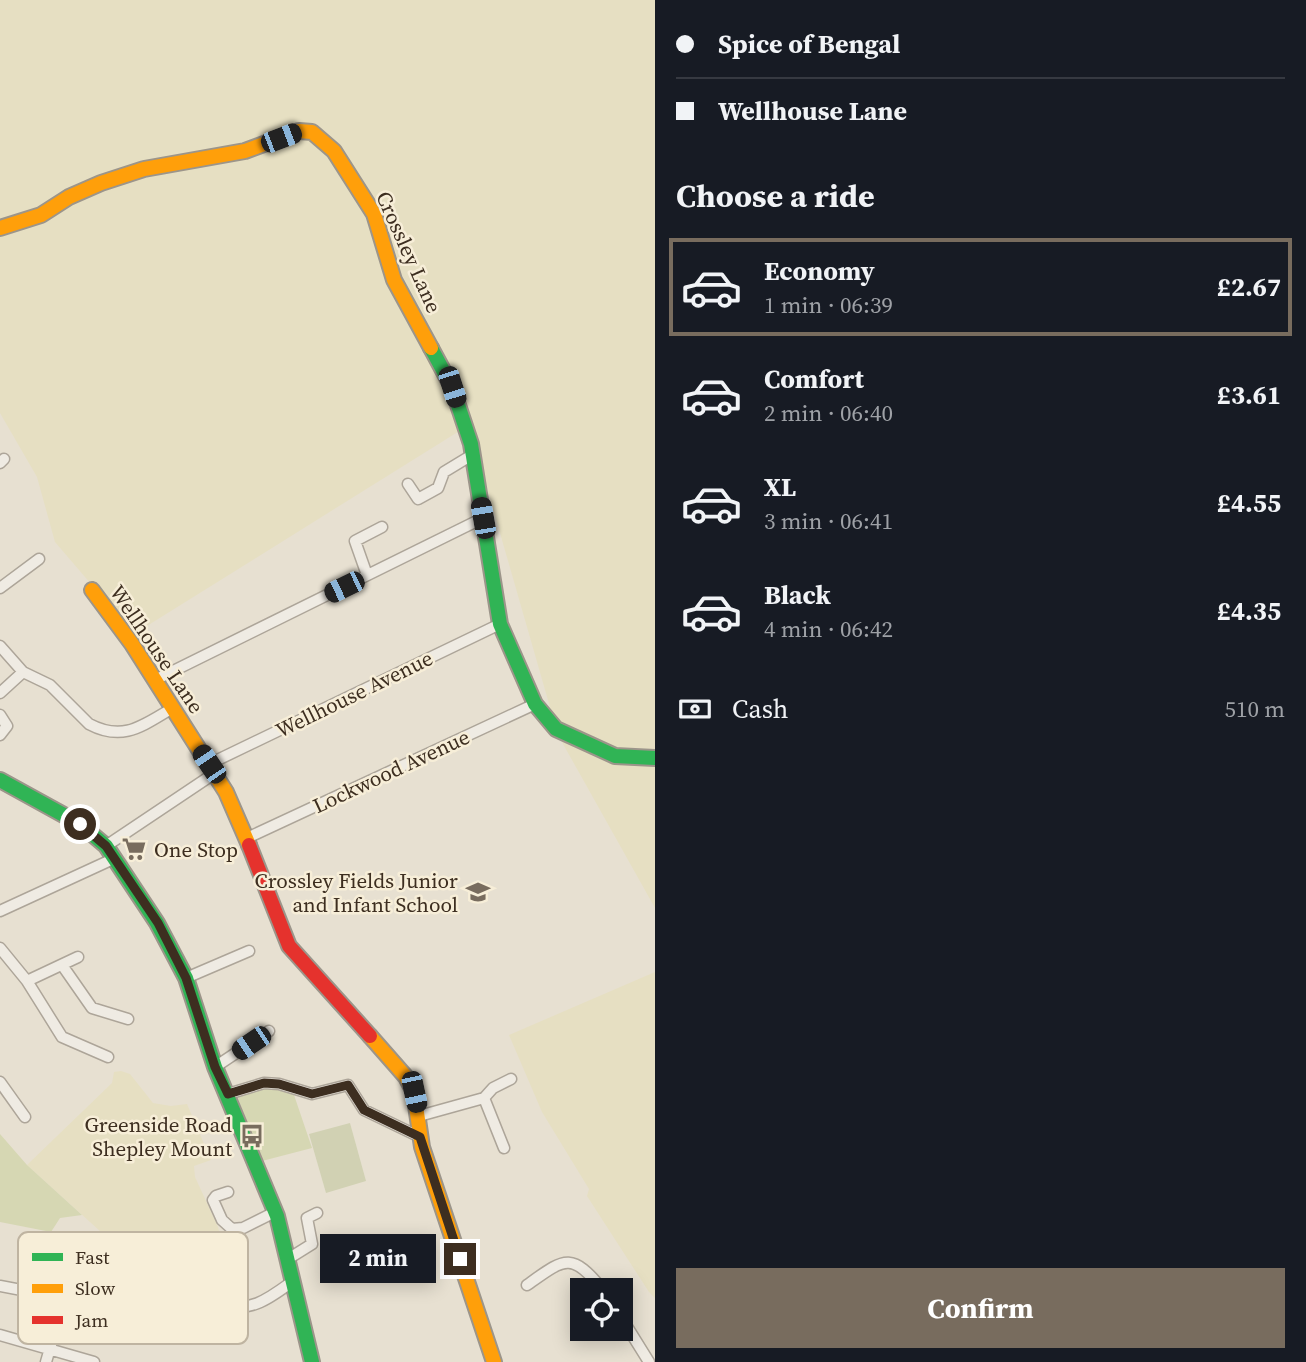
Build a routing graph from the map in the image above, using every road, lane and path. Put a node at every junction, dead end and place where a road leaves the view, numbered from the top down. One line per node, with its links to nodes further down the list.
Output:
1 (0, 228): 2 (street, Crossley Lane)
2 (472, 455): 3 (street); 4 (street, Crossley Lane)
3 (408, 484)
4 (483, 518): 8 (street); 11 (street, Crossley Lane)
5 (382, 527): 8 (street)
6 (39, 559): 9 (street)
7 (0, 574): 9 (street)
8 (367, 575): 14 (street)
9 (5, 584)
10 (92, 590): 14 (street, Wellhouse Lane)
11 (500, 624): 16 (street, Crossley Lane); 21 (street, Wellhouse Avenue)
12 (0, 646): 13 (street)
13 (23, 672): 15 (street); 17 (street)
14 (155, 680): 17 (street, Wellhouse Lane)
15 (0, 692)
16 (535, 704): 20 (street, Crossley Lane); 23 (street, Lockwood Avenue)
17 (171, 709): 21 (street, Wellhouse Lane)
18 (0, 715): 19 (street)
19 (0, 736)
20 (655, 758)
21 (212, 768): 23 (street, Wellhouse Lane); 24 (street, Wellhouse Avenue)
22 (0, 780): 24 (street)
23 (247, 838): 40 (street, Wellhouse Lane)
24 (110, 852): 25 (street, Wellhouse Avenue); 30 (street)
25 (0, 911)
26 (0, 948): 31 (street)
27 (249, 951): 30 (street)
28 (78, 957): 29 (street)
29 (62, 965): 31 (street); 32 (street)
30 (186, 978): 35 (street)
31 (26, 981): 34 (street)
32 (128, 1019)
33 (269, 1031): 35 (street)
34 (108, 1057)
35 (215, 1067): 38 (street)
36 (511, 1079): 39 (street)
37 (0, 1082): 41 (street)
38 (228, 1094): 42 (street); 45 (street)
39 (484, 1098): 40 (street); 43 (street)
40 (419, 1116): 42 (street, Wellhouse Lane)
41 (25, 1117)
42 (420, 1137): 63 (street, Wellhouse Lane)
43 (504, 1148)
44 (228, 1192): 45 (street)
45 (275, 1212): 47 (street)
46 (317, 1213): 47 (street)
47 (288, 1259): 49 (street)
48 (593, 1278): 50 (street)
49 (293, 1281): 53 (street); 62 (street)
50 (527, 1285)
51 (0, 1286): 52 (street)
52 (18, 1290)
53 (248, 1306)
54 (0, 1335): 56 (street)
55 (633, 1336): 64 (street)
56 (18, 1340)
57 (32, 1344): 59 (street)
58 (51, 1344): 59 (street)
59 (49, 1349): 60 (street); 61 (street)
60 (46, 1362)
61 (94, 1362)
62 (312, 1362)
63 (494, 1362)
64 (649, 1362)

